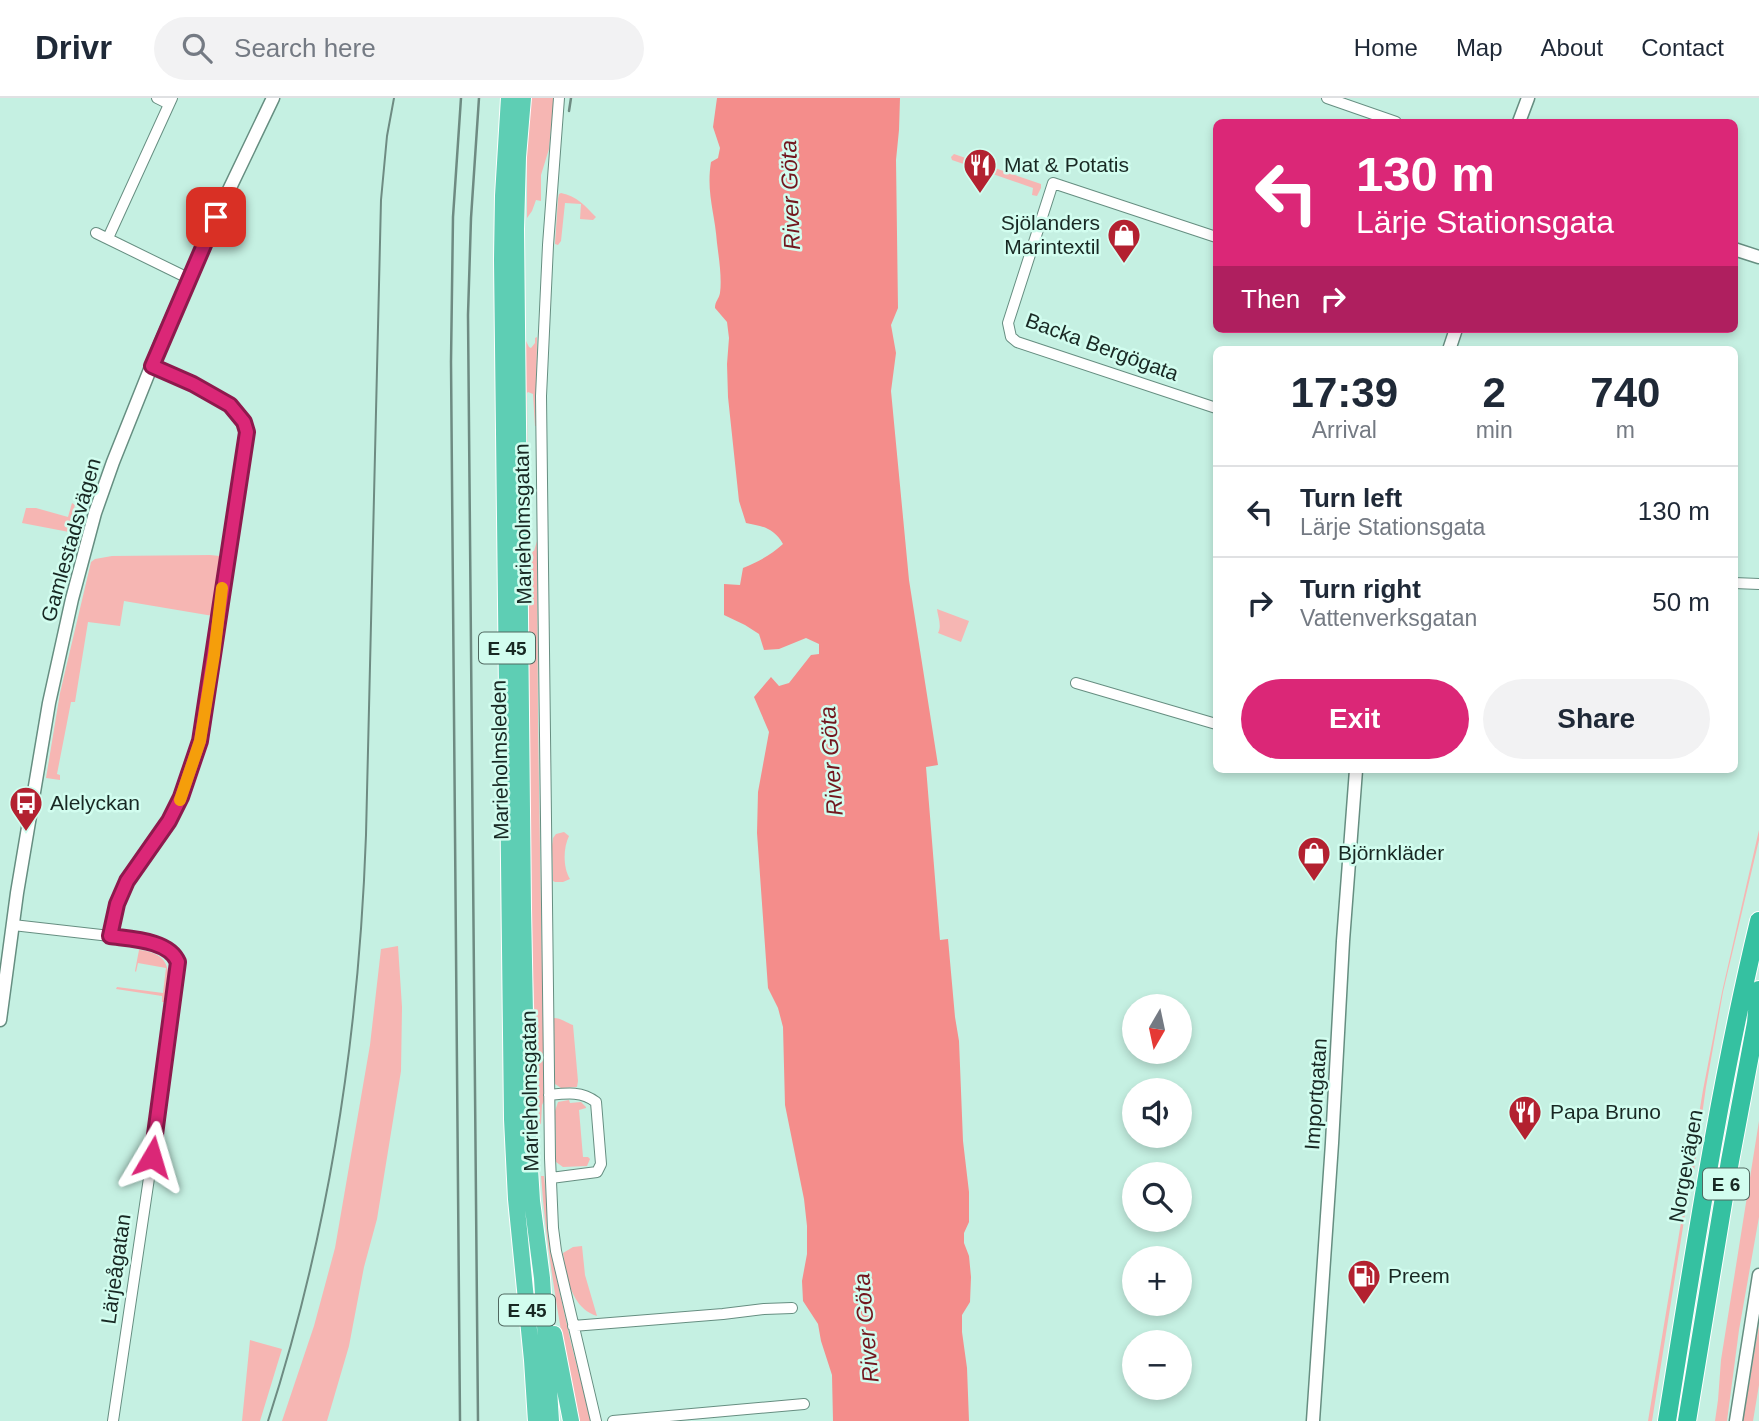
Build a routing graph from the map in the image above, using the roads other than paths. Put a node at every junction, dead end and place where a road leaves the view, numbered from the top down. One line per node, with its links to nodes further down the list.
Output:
1 (157, 98): 8 (street)
2 (274, 98): 16 (street, Gamlestadsvägen)
3 (509, 98): 37 (highway, Marieholmsleden / E 45)
4 (523, 98): 32 (highway, Marieholmsleden / E 45)
5 (559, 98): 29 (street, Marieholmsgatan)
6 (1327, 98): 9 (street)
7 (1528, 98): 10 (street)
8 (171, 101): 13 (street)
9 (1387, 119)
10 (1520, 119)
11 (96, 233): 13 (street)
12 (1213, 236): 18 (street, Backa Bergögata)
13 (108, 238): 16 (street)
14 (1738, 250): 15 (street)
15 (1759, 257)
16 (190, 279): 17 (street, Gamlestadsvägen)
17 (152, 366): 25 (street, Gamlestadsvägen); 26 (street)
18 (1213, 407)
19 (1738, 583): 20 (street)
20 (1759, 584)
21 (1076, 683): 22 (street)
22 (1213, 723)
23 (1356, 773): 42 (street, Importgatan)
24 (1759, 920): 43 (highway, Norgevägen / E 6)
25 (13, 925): 26 (street); 28 (street, Gamlestadsvägen)
26 (110, 936): 36 (street, Lärjeågatan)
27 (1759, 990): 44 (highway, Norgevägen / E 6)
28 (0, 1020)
29 (549, 1096): 30 (street, Marieholmsgatan); 30 (street)
30 (551, 1178): 34 (street, Marieholmsgatan)
31 (1759, 1275): 45 (street)
32 (542, 1278): 38 (highway, Marieholmsleden / E 45); 39 (highway)
33 (792, 1308): 34 (street)
34 (573, 1326): 40 (street, Marieholmsgatan)
35 (804, 1404): 41 (street)
36 (113, 1421)
37 (536, 1421)
38 (551, 1421)
39 (571, 1421)
40 (596, 1421)
41 (613, 1421)
42 (1313, 1421)
43 (1667, 1421)
44 (1687, 1421)
45 (1736, 1421)

